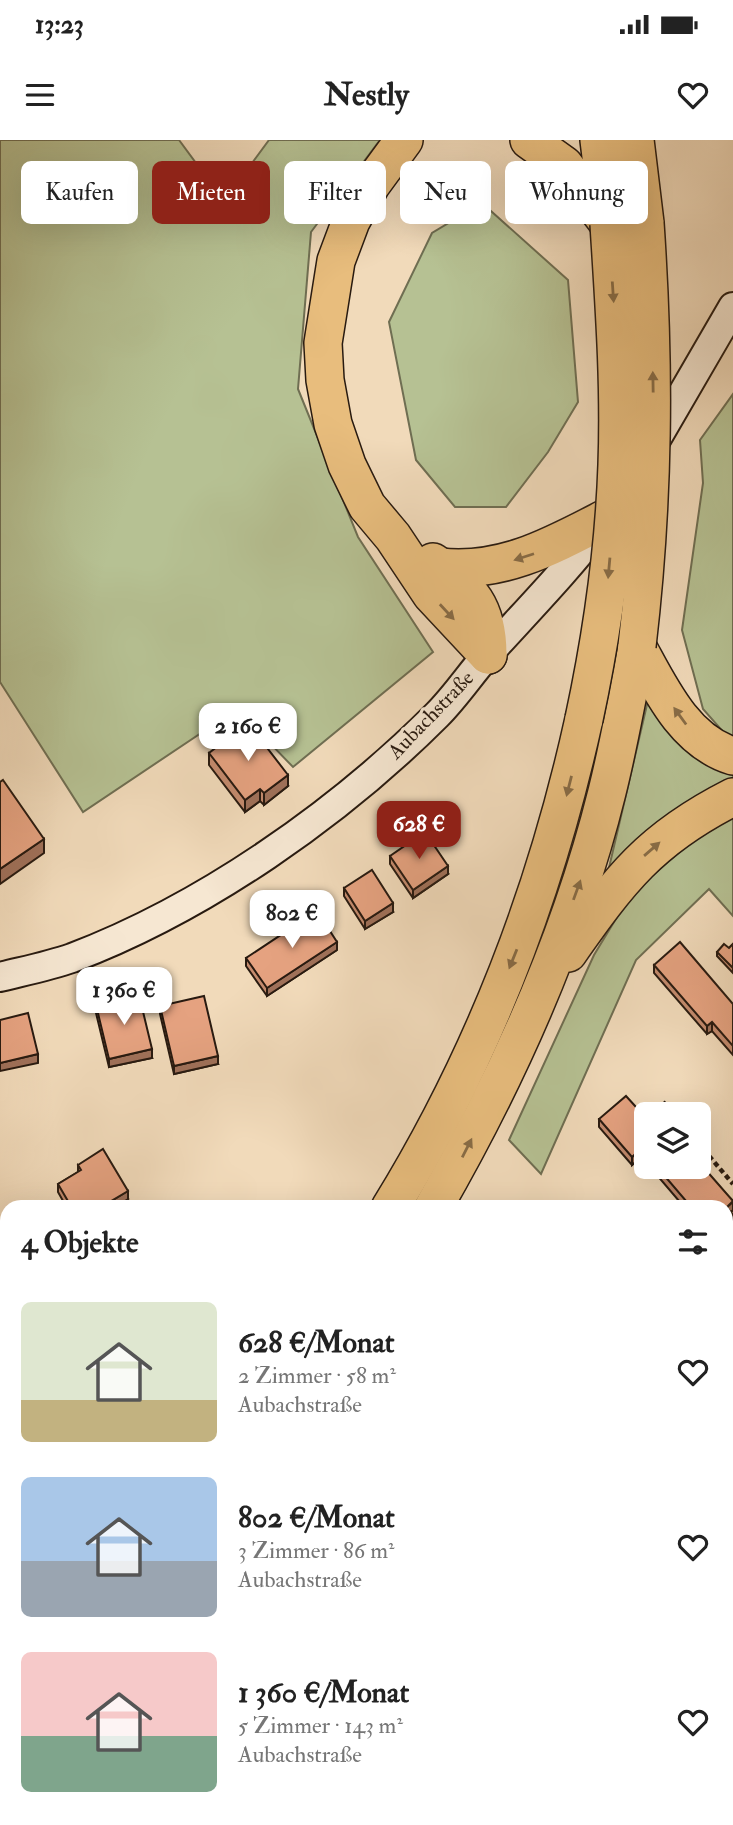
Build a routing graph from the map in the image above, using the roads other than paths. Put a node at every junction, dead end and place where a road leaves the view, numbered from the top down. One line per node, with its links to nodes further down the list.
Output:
1 (404, 140): 10 (highway)
2 (529, 140): 5 (highway)
3 (599, 140): 6 (highway)
4 (635, 140): 12 (highway, one-way to 4, bridge)
5 (558, 161)
6 (602, 161)
7 (609, 224): 18 (highway, one-way to 18, bridge)
8 (733, 307): 9 (street, Aubachstraße)
9 (607, 517): 11 (highway, one-way to 11); 13 (street, Aubachstraße)
10 (393, 537): 11 (highway); 13 (highway, one-way to 13)
11 (440, 567): 13 (highway)
12 (638, 646): 14 (highway, one-way to 12); 17 (highway, one-way to 12)
13 (488, 654): 16 (street, Aubachstraße)
14 (733, 756)
15 (733, 797): 17 (highway, one-way to 15)
16 (0, 977)
17 (536, 999): 19 (highway, one-way to 17)
18 (394, 1200)
19 (437, 1200)

